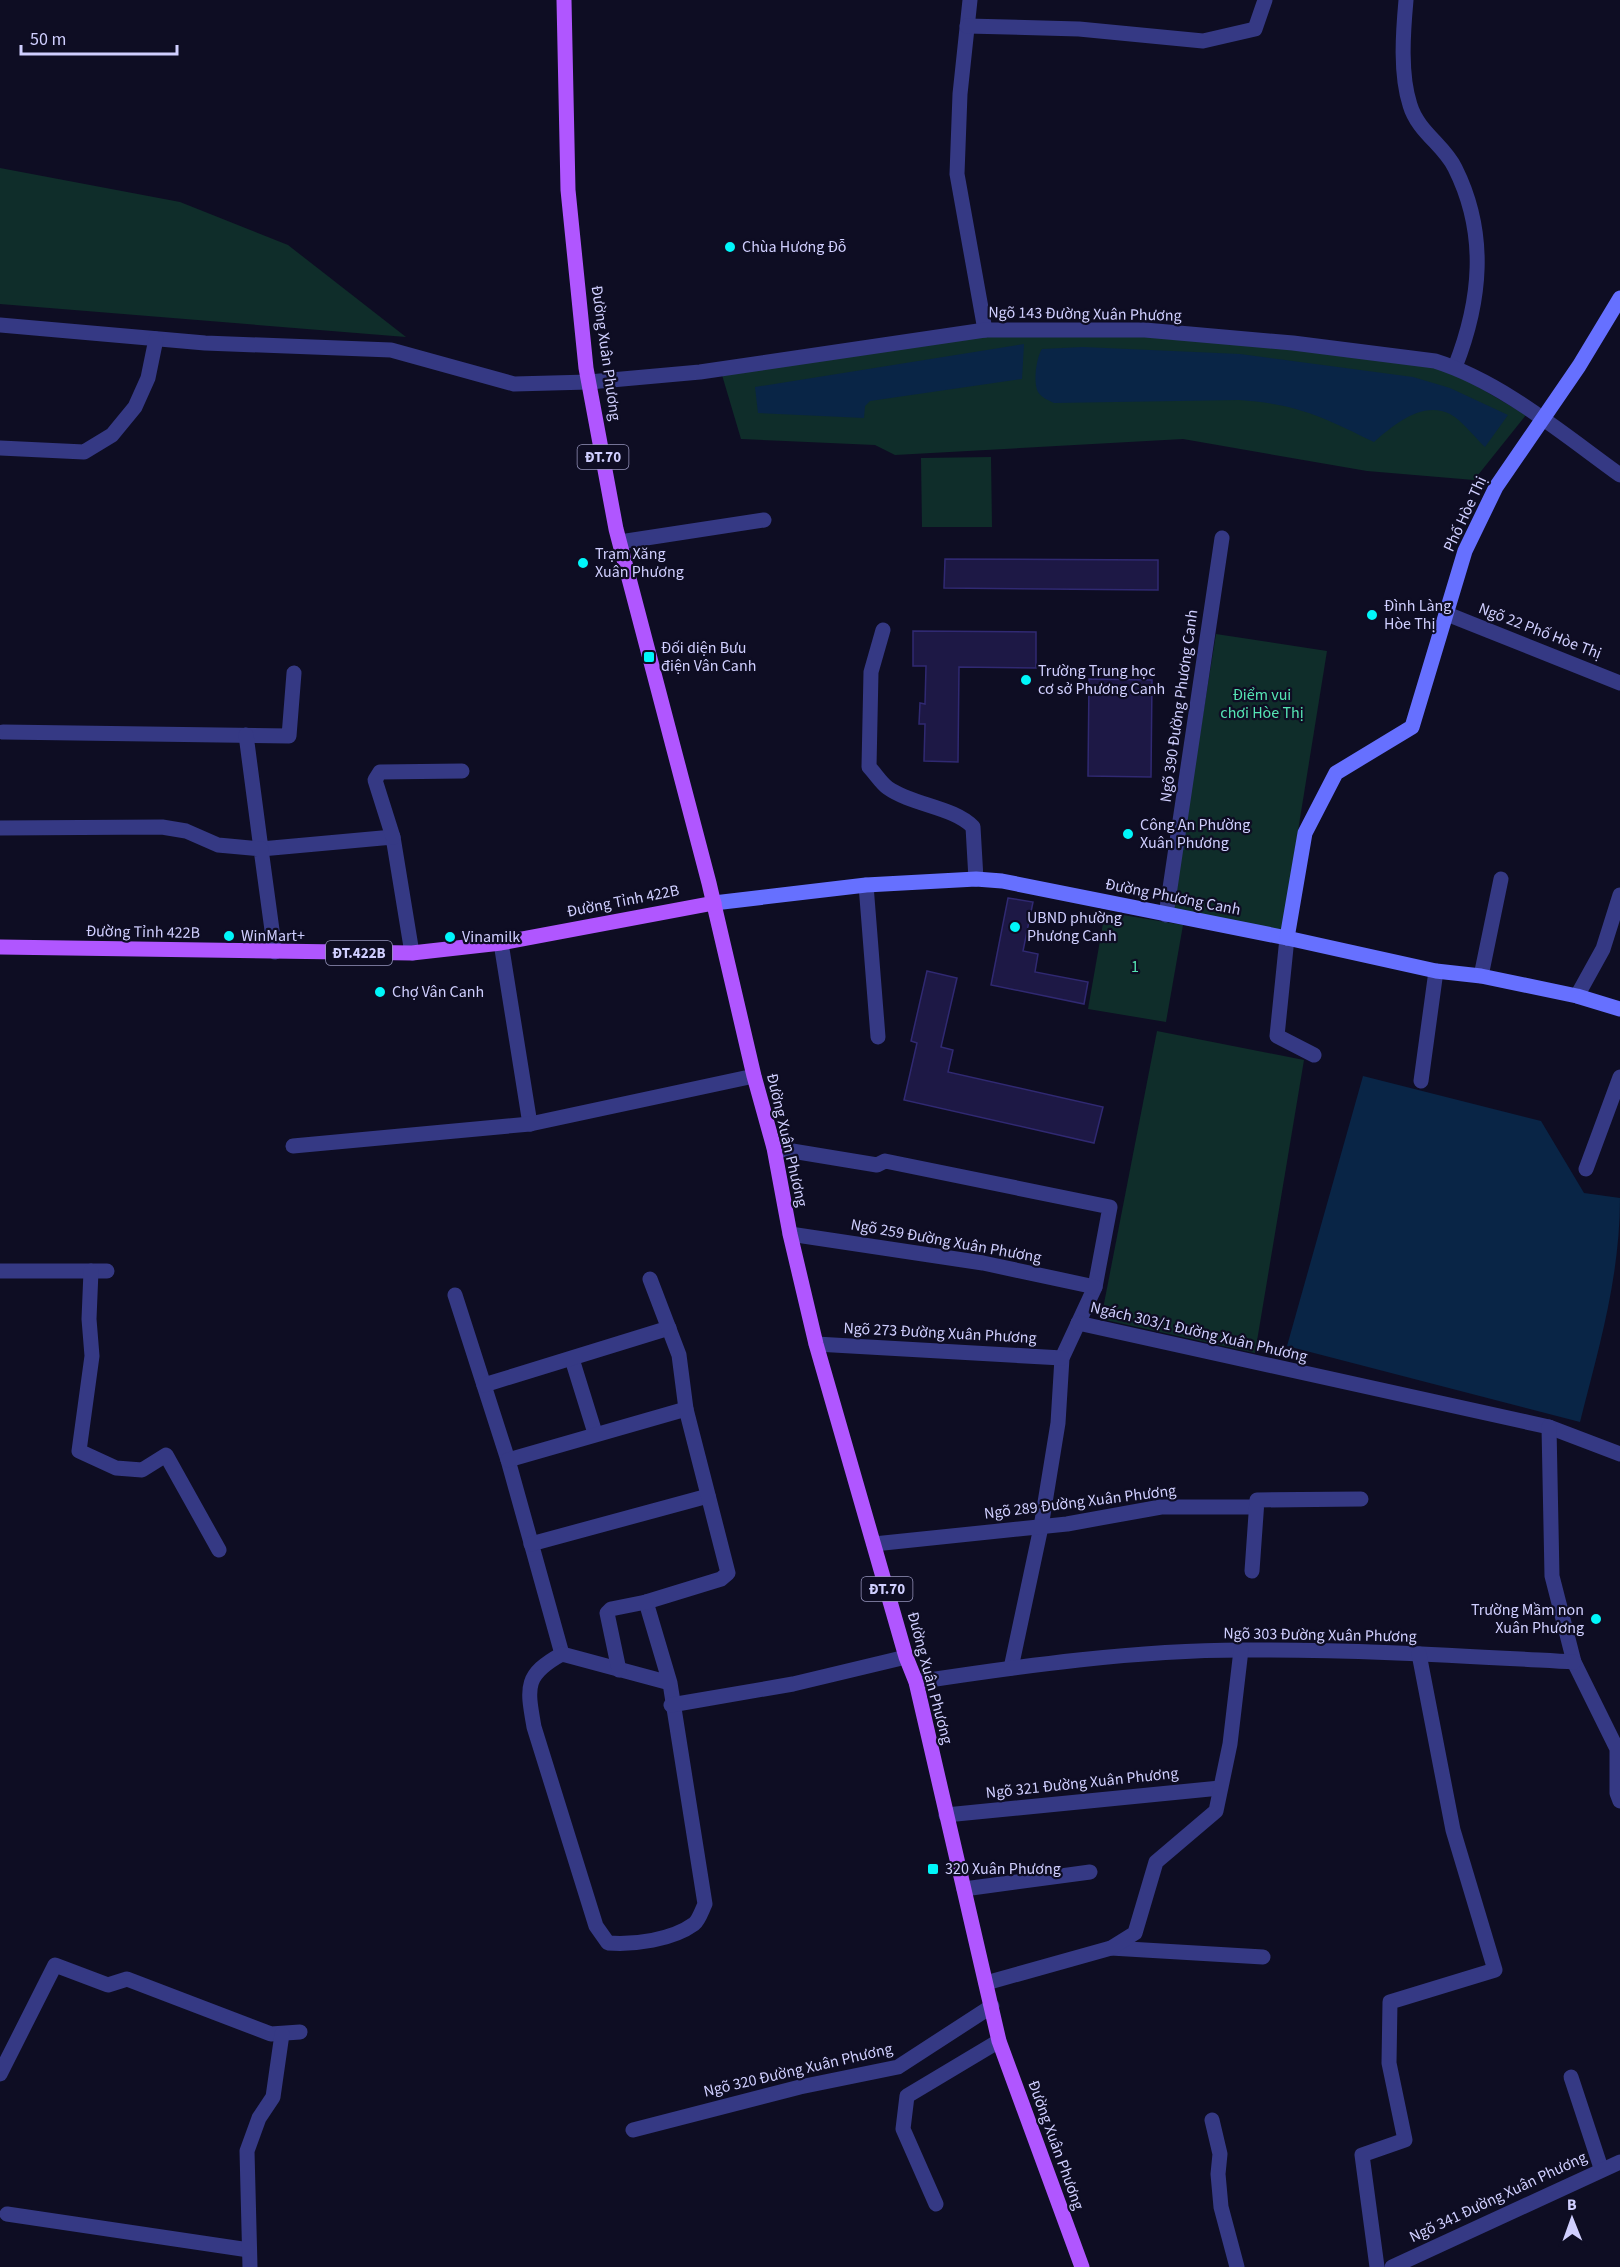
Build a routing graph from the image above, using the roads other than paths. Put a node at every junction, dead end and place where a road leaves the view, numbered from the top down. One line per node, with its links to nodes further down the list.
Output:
1 (564, 0): 11 (main road, Đường Xuân Phương / ĐT.70)
2 (970, 0): 5 (street)
3 (1265, 0): 5 (street)
4 (1406, 0): 10 (street)
5 (967, 26): 8 (street)
6 (1620, 298): 12 (street, Phố Hòe Thị)
7 (0, 325): 9 (street, Ngõ 143 Đường Xuân Phương)
8 (985, 330): 10 (street, Ngõ 143 Đường Xuân Phương); 11 (street, Ngõ 143 Đường Xuân Phương)
9 (156, 339): 11 (street, Ngõ 143 Đường Xuân Phương); 13 (street)
10 (1455, 367): 12 (street, Ngõ 143 Đường Xuân Phương)
11 (589, 382): 17 (main road, Đường Xuân Phương / ĐT.70)
12 (1543, 418): 14 (street, Ngõ 143 Đường Xuân Phương); 18 (street, Phố Hòe Thị)
13 (0, 448)
14 (1620, 475)
15 (764, 520): 17 (street)
16 (1222, 538): 33 (street, Ngõ 390 Đường Phương Canh)
17 (620, 542): 32 (main road, Đường Xuân Phương / ĐT.70)
18 (1447, 614): 21 (street, Ngõ 22 Phố Hòe Thị); 34 (street, Phố Hòe Thị)
19 (883, 630): 28 (street)
20 (294, 673): 23 (street)
21 (1620, 683)
22 (3, 732): 23 (street)
23 (246, 735): 27 (street)
24 (462, 771): 26 (street)
25 (0, 828): 27 (street)
26 (393, 837): 27 (street); 38 (street)
27 (261, 849): 37 (street)
28 (976, 879): 30 (street, Đường Phương Canh); 33 (street, Đường Phương Canh)
29 (1501, 879): 40 (street)
30 (866, 885): 32 (street, Đường Phương Canh); 43 (street)
31 (1620, 895): 41 (street)
32 (714, 903): 35 (main road, Đường Tỉnh 422B / ĐT.422B); 45 (main road, Đường Xuân Phương / ĐT.70)
33 (1166, 915): 34 (street, Đường Phương Canh)
34 (1287, 938): 39 (street, Đường Phương Canh); 44 (street)
35 (501, 943): 38 (main road, Đường Tỉnh 422B / ĐT.422B); 48 (street)
36 (0, 947): 37 (main road, Đường Tỉnh 422B / ĐT.422B)
37 (275, 952): 38 (main road, Đường Tỉnh 422B / ĐT.422B)
38 (411, 953)
39 (1436, 971): 40 (street, Đường Phương Canh); 47 (street)
40 (1481, 976): 41 (street, Đường Phương Canh)
41 (1577, 996): 42 (street, Đường Phương Canh)
42 (1620, 1009)
43 (878, 1036)
44 (1314, 1055)
45 (754, 1076): 48 (street); 50 (main road, Đường Xuân Phương / ĐT.70)
46 (1620, 1077): 51 (street)
47 (1421, 1081)
48 (530, 1124): 49 (street)
49 (293, 1146)
50 (774, 1148): 52 (main road, Đường Xuân Phương / ĐT.70); 55 (street)
51 (1586, 1169)
52 (790, 1234): 55 (street, Ngõ 259 Đường Xuân Phương); 59 (main road, Đường Xuân Phương / ĐT.70)
53 (0, 1271): 74 (street)
54 (650, 1279): 58 (street)
55 (1095, 1287): 57 (street)
56 (455, 1294): 62 (street)
57 (1078, 1323): 60 (street, Ngách 303/1 Đường Xuân Phương); 64 (street, Ngách 303/1 Đường Xuân Phương)
58 (669, 1328): 61 (street); 63 (street)
59 (816, 1344): 60 (street, Ngõ 273 Đường Xuân Phương); 73 (main road, Đường Xuân Phương / ĐT.70)
60 (1062, 1358): 71 (street, Ngách 303/1 Đường Xuân Phương)
61 (572, 1359): 62 (street); 65 (street)
62 (484, 1385): 67 (street)
63 (686, 1409): 65 (street); 68 (street)
64 (1549, 1427): 66 (street, Ngách 303/1 Đường Xuân Phương); 81 (street)
65 (595, 1433): 67 (street)
66 (1620, 1454)
67 (508, 1460): 72 (street)
68 (708, 1496): 72 (street); 76 (street)
69 (1361, 1499): 70 (street, Ngõ 289 Đường Xuân Phương)
70 (1256, 1507): 71 (street, Ngõ 289 Đường Xuân Phương); 75 (street)
71 (1041, 1527): 73 (street, Ngõ 289 Đường Xuân Phương); 82 (street, Ngách 303/1 Đường Xuân Phương)
72 (531, 1544): 78 (street)
73 (874, 1544): 80 (main road, Đường Xuân Phương / ĐT.70)
74 (219, 1550)
75 (1252, 1571)
76 (645, 1602): 83 (street); 85 (street)
77 (1241, 1650): 79 (street, Ngõ 303 Đường Xuân Phương); 82 (street, Ngõ 303 Đường Xuân Phương); 88 (street)
78 (562, 1654): 83 (street); 86 (street)
79 (1419, 1654): 81 (street, Ngõ 303 Đường Xuân Phương); 112 (street)
80 (906, 1658): 84 (main road, Đường Xuân Phương / ĐT.70); 86 (street)
81 (1574, 1662): 87 (street)
82 (1011, 1668): 84 (street, Ngõ 303 Đường Xuân Phương)
83 (618, 1670): 85 (street)
84 (916, 1682): 90 (main road, Đường Xuân Phương / ĐT.70)
85 (670, 1683): 86 (street)
86 (671, 1705)
87 (1619, 1749): 89 (street)
88 (1221, 1788): 90 (street, Ngõ 321 Đường Xuân Phương); 93 (street)
89 (1620, 1801)
90 (946, 1815): 92 (main road, Đường Xuân Phương / ĐT.70)
91 (1090, 1872): 92 (street)
92 (964, 1889): 95 (main road, Đường Xuân Phương / ĐT.70)
93 (1111, 1948): 94 (street); 95 (street)
94 (1263, 1957)
95 (986, 1983): 96 (main road, Đường Xuân Phương / ĐT.70)
96 (992, 2006): 99 (main road, Đường Xuân Phương / ĐT.70); 103 (street, Ngõ 320 Đường Xuân Phương)
97 (300, 2032): 98 (street)
98 (282, 2034): 100 (street); 108 (street)
99 (999, 2041): 106 (street); 110 (main road, Đường Xuân Phương / ĐT.70)
100 (0, 2074)
101 (1571, 2077): 105 (street)
102 (1212, 2120): 111 (street)
103 (633, 2130)
104 (1620, 2162): 105 (street, Ngõ 341 Đường Xuân Phương)
105 (1601, 2168): 113 (street, Ngõ 341 Đường Xuân Phương)
106 (936, 2204)
107 (7, 2214): 108 (street)
108 (249, 2250): 109 (street)
109 (250, 2267)
110 (1082, 2267)
111 (1237, 2267)
112 (1377, 2267)
113 (1392, 2267)

